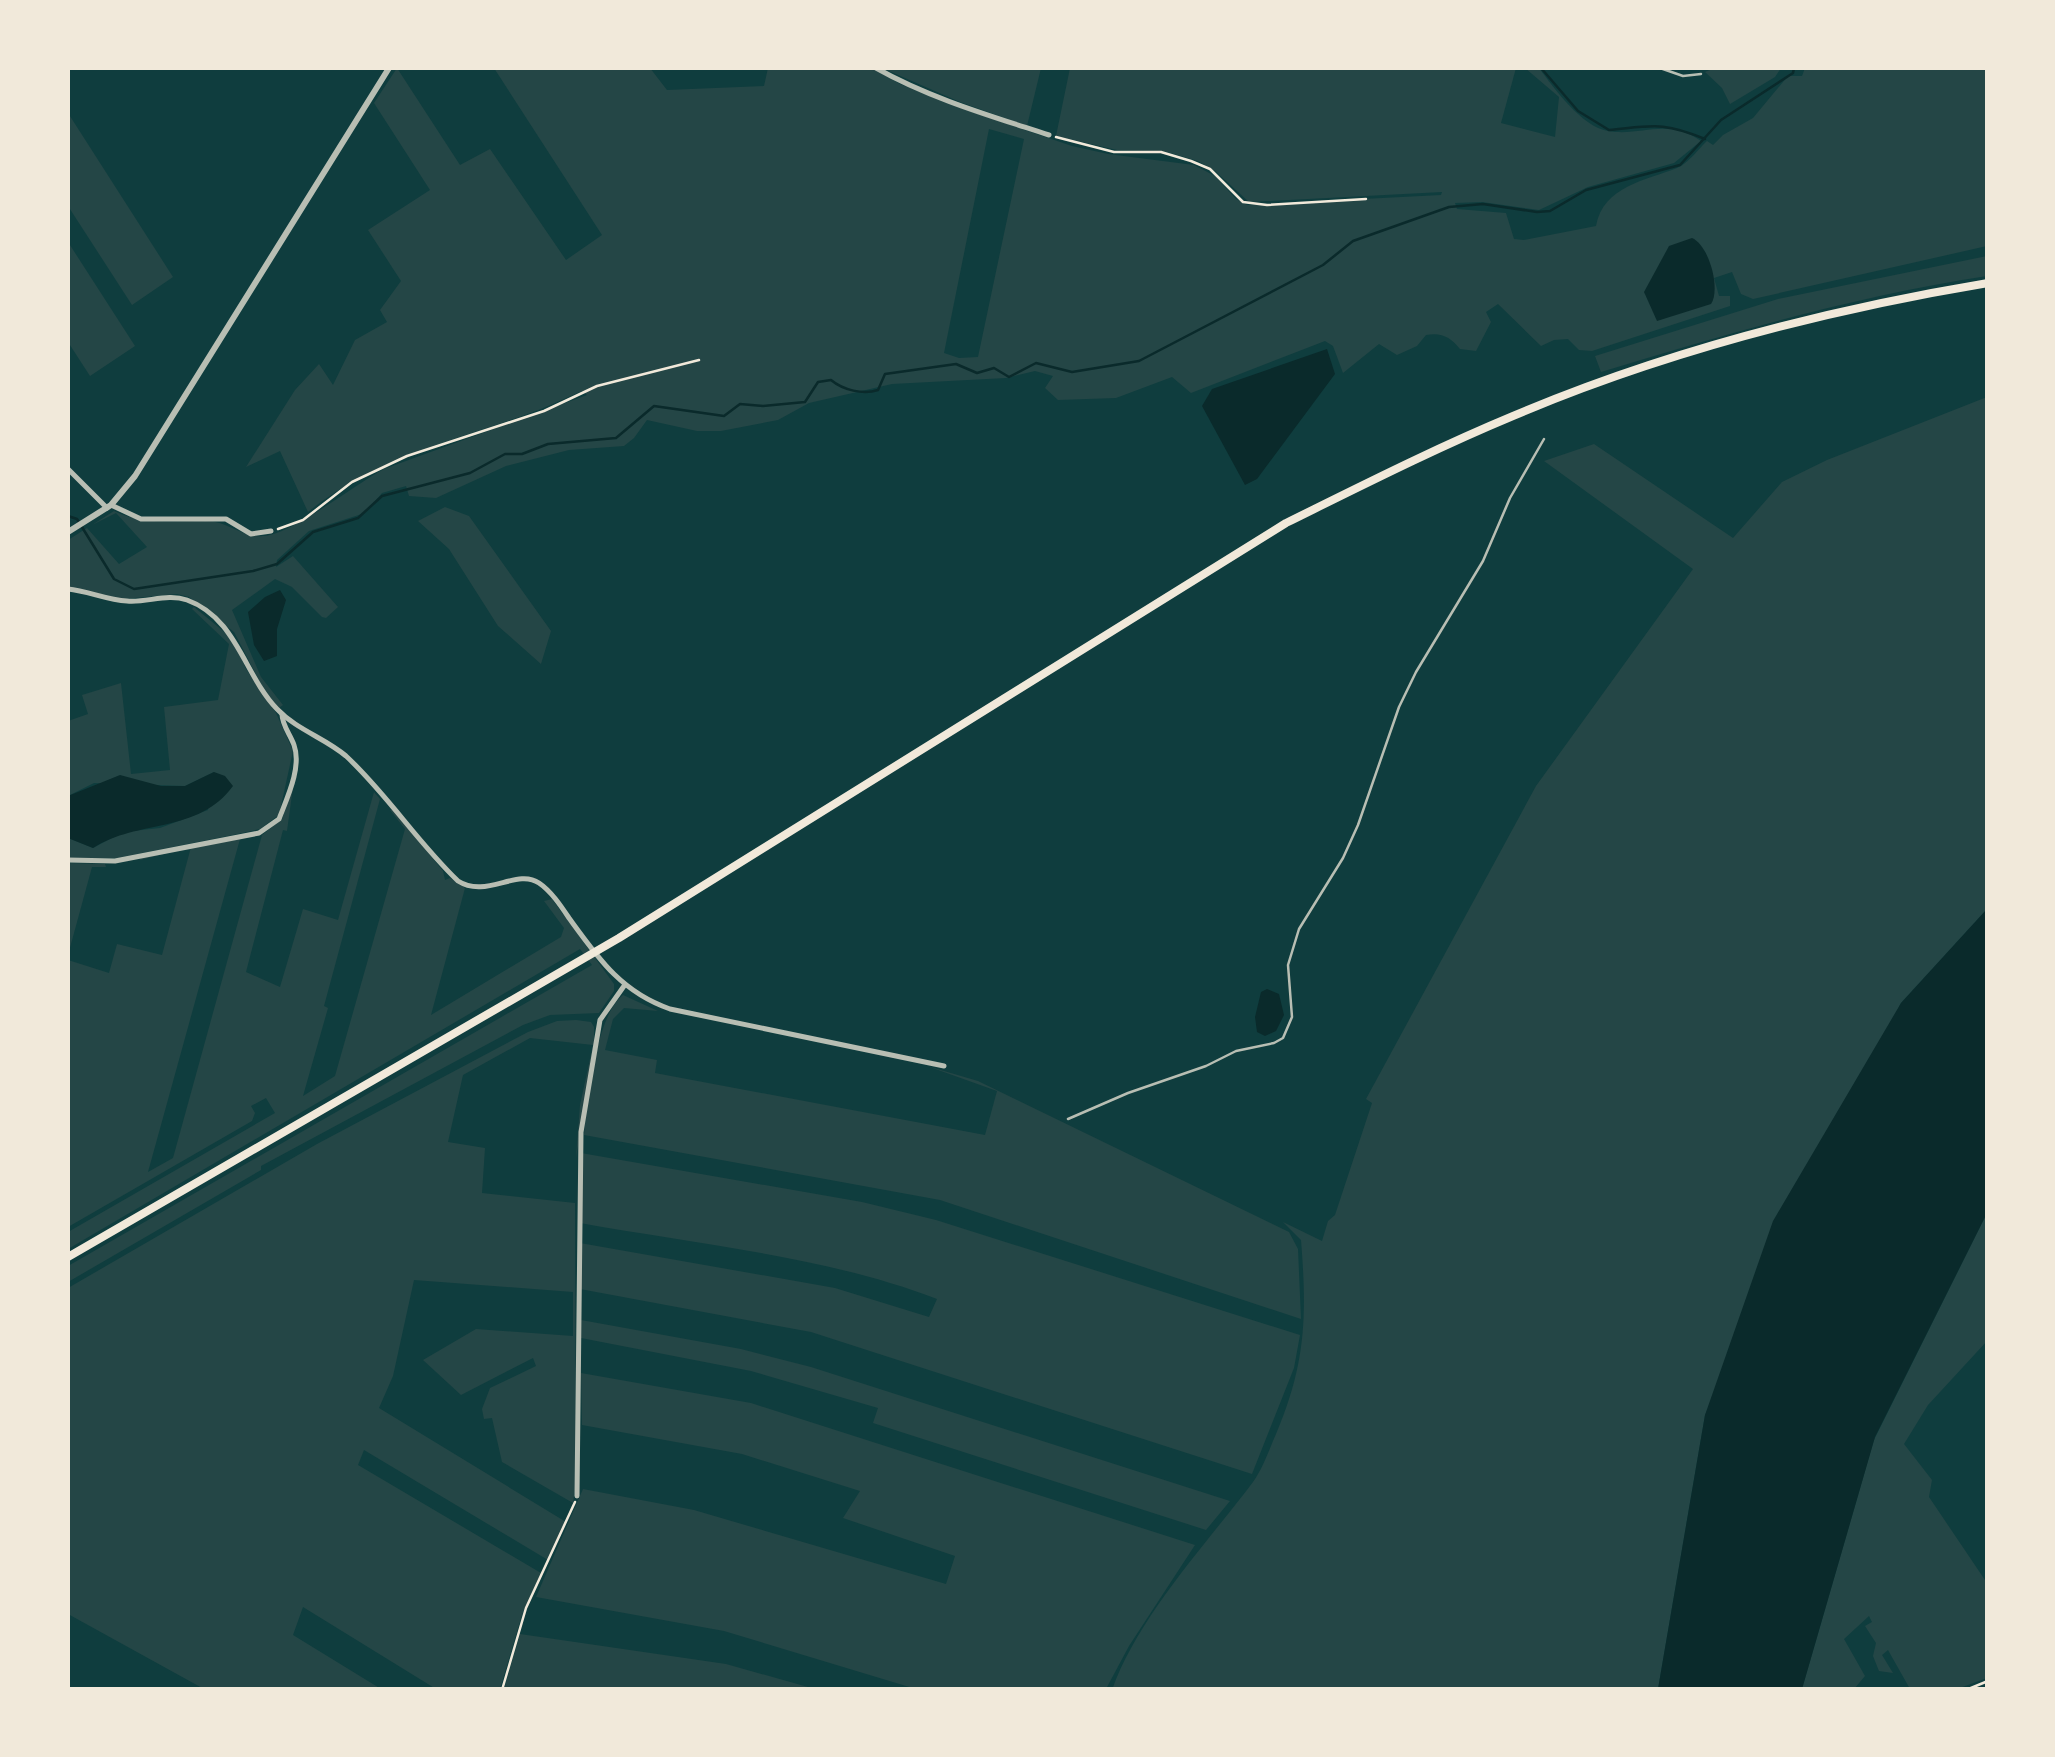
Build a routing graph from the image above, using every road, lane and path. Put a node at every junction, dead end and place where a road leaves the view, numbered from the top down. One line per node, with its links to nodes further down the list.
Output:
1 (389, 68): 11 (street)
2 (876, 68): 5 (street)
3 (1660, 68): 4 (lane)
4 (1701, 74)
5 (1049, 135): 6 (path)
6 (1366, 199)
7 (1988, 283): 20 (main road)
8 (699, 360): 13 (path)
9 (1544, 439): 19 (lane)
10 (68, 470): 11 (street)
11 (109, 507): 12 (street); 13 (street)
12 (69, 531)
13 (272, 531)
14 (68, 589): 15 (street)
15 (282, 714): 16 (street); 17 (street)
16 (68, 860)
17 (624, 986): 18 (street); 21 (street)
18 (944, 1066)
19 (1068, 1118)
20 (68, 1258)
21 (578, 1496): 23 (path)
22 (1988, 1681): 24 (path)
23 (502, 1690)
24 (1966, 1690)

